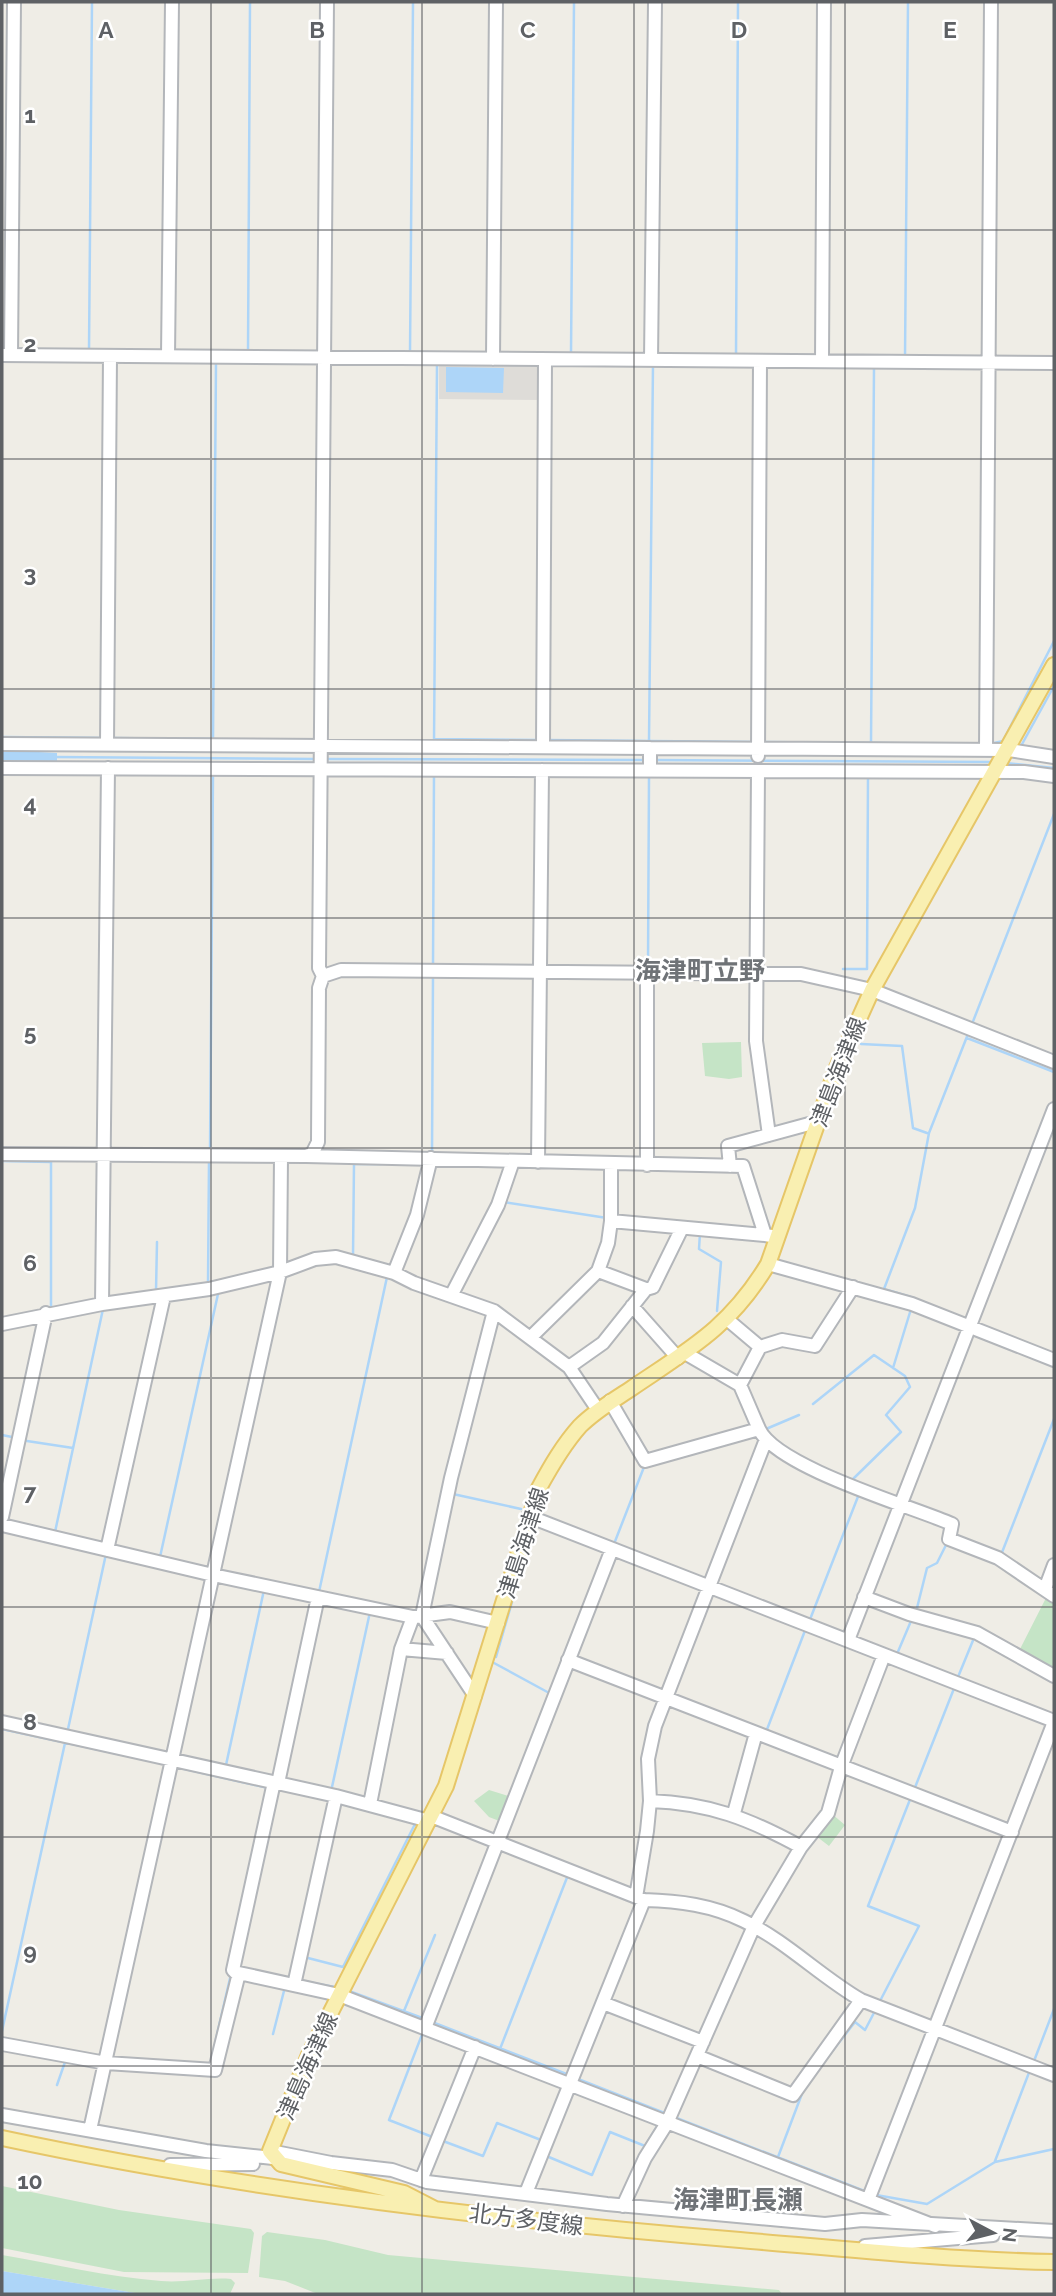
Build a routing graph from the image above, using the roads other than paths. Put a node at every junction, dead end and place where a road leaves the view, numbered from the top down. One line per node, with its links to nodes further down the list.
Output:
1 (14, 2): 8 (street)
2 (172, 2): 10 (street)
3 (327, 2): 11 (street)
4 (496, 2): 12 (street)
5 (655, 2): 14 (street)
6 (824, 2): 16 (street)
7 (991, 2): 17 (street)
8 (6, 355): 9 (street)
9 (110, 356): 10 (street); 21 (street)
10 (167, 356): 11 (street)
11 (324, 358): 12 (street); 23 (street)
12 (493, 359): 13 (street)
13 (545, 360): 14 (street); 22 (street)
14 (652, 360): 15 (street)
15 (760, 360): 16 (street); 26 (street)
16 (822, 361): 17 (street)
17 (989, 362): 18 (street); 24 (street)
18 (1054, 363)
19 (1054, 665): 25 (main road, 津島海津線)
20 (2, 744): 21 (street)
21 (107, 744): 23 (street)
22 (543, 747): 23 (street); 28 (street)
23 (322, 748): 31 (street)
24 (986, 750): 25 (street); 26 (street)
25 (1009, 750): 27 (street); 33 (main road, 津島海津線)
26 (758, 752): 28 (street)
27 (1054, 757)
28 (650, 760): 32 (street); 34 (street)
29 (2, 768): 30 (street)
30 (108, 768): 31 (street); 46 (street)
31 (322, 768): 32 (street); 39 (street)
32 (542, 770): 36 (street)
33 (997, 770): 34 (street); 35 (street); 40 (main road, 津島海津線)
34 (758, 772): 38 (street)
35 (1054, 776)
36 (539, 972): 37 (street); 39 (street); 51 (street)
37 (647, 972): 38 (street); 53 (street)
38 (756, 973): 40 (street); 44 (street)
39 (323, 976): 47 (street)
40 (872, 990): 41 (street); 43 (main road, 津島海津線)
41 (1054, 1062)
42 (1054, 1109): 72 (street)
43 (816, 1126): 44 (street); 57 (main road, 津島海津線)
44 (769, 1135): 54 (street)
45 (2, 1154): 46 (street)
46 (104, 1154): 48 (street); 66 (street)
47 (306, 1156): 48 (street); 49 (street)
48 (281, 1157): 60 (street)
49 (431, 1158): 50 (street); 61 (street)
50 (513, 1161): 51 (street); 65 (street)
51 (538, 1162): 52 (street)
52 (611, 1164): 53 (street); 55 (street)
53 (647, 1165): 54 (street)
54 (730, 1166): 57 (street)
55 (611, 1221): 56 (street); 59 (street)
56 (682, 1228): 57 (street); 63 (street)
57 (771, 1236): 58 (main road, 津島海津線)
58 (768, 1264): 62 (street); 70 (main road, 津島海津線)
59 (598, 1271): 63 (street); 73 (street)
60 (280, 1272): 61 (street); 64 (street); 89 (street)
61 (394, 1273): 65 (street)
62 (853, 1287): 72 (street); 74 (street)
63 (646, 1289): 67 (street)
64 (164, 1296): 66 (street); 87 (street)
65 (452, 1296): 68 (street)
66 (102, 1304): 69 (street)
67 (632, 1306): 75 (street); 77 (street)
68 (494, 1311): 73 (street); 94 (street)
69 (46, 1314): 71 (street); 84 (street)
70 (727, 1320): 74 (street); 75 (main road, 津島海津線)
71 (2, 1324)
72 (969, 1326): 76 (street); 82 (street)
73 (532, 1336): 77 (street)
74 (760, 1347): 78 (street)
75 (681, 1355): 78 (street); 79 (main road, 津島海津線)
76 (1054, 1360)
77 (569, 1367): 79 (street)
78 (740, 1385): 80 (street)
79 (604, 1406): 80 (street); 83 (main road, 津島海津線)
80 (759, 1429): 81 (street)
81 (765, 1442): 82 (street); 90 (street)
82 (901, 1503): 91 (street); 93 (street)
83 (528, 1516): 86 (street); 95 (main road, 津島海津線)
84 (2, 1517)
85 (2, 1525): 87 (street)
86 (612, 1549): 90 (street); 100 (street)
87 (107, 1550): 89 (street)
88 (1054, 1565): 91 (street)
89 (213, 1575): 92 (street); 107 (street)
90 (711, 1587): 96 (street); 103 (street)
91 (1050, 1592)
92 (318, 1597): 94 (street); 109 (street)
93 (864, 1597): 96 (street); 101 (street)
94 (417, 1616): 95 (street); 97 (street); 98 (street)
95 (498, 1623): 102 (main road, 津島海津線)
96 (848, 1640): 99 (street)
97 (401, 1649): 98 (street); 112 (street)
98 (447, 1653): 102 (street)
99 (884, 1655): 104 (street); 108 (street)
100 (568, 1660): 103 (street); 116 (street)
101 (1054, 1675)
102 (475, 1696): 114 (main road, 津島海津線)
103 (667, 1698): 106 (street); 111 (street)
104 (1054, 1721): 115 (street)
105 (2, 1722): 107 (street)
106 (757, 1733): 108 (street); 113 (street)
107 (173, 1760): 109 (street); 131 (street)
108 (841, 1767): 115 (street); 117 (street)
109 (276, 1783): 110 (street); 120 (street)
110 (336, 1796): 112 (street); 121 (street)
111 (650, 1801): 113 (street); 118 (street)
112 (370, 1804): 114 (street)
113 (734, 1813): 117 (street)
114 (430, 1819): 116 (street); 122 (main road, 津島海津線)
115 (1012, 1832): 126 (street)
116 (498, 1843): 118 (street); 125 (street)
117 (801, 1847): 119 (street)
118 (640, 1898): 119 (street); 124 (street)
119 (754, 1926): 123 (street); 127 (street)
120 (238, 1975): 121 (street); 131 (street)
121 (294, 1985): 122 (street)
122 (339, 1995): 125 (street); 138 (main road, 津島海津線)
123 (862, 2000): 126 (street); 130 (street)
124 (603, 2003): 127 (street); 133 (street)
125 (425, 2028): 129 (street)
126 (935, 2028): 132 (street); 142 (street)
127 (703, 2042): 130 (street)
128 (2, 2044): 131 (street)
129 (475, 2047): 133 (street); 140 (street)
130 (697, 2056): 135 (street)
131 (106, 2063): 136 (street)
132 (1054, 2075)
133 (570, 2084): 135 (street); 141 (street)
134 (2, 2115): 136 (street)
135 (667, 2123): 142 (street); 143 (street)
136 (90, 2130): 138 (street)
137 (2, 2138): 139 (main road, 北方多度線)
138 (271, 2154): 139 (street); 140 (street); 144 (main road)
139 (130, 2165): 144 (main road, 北方多度線)
140 (421, 2180): 141 (street)
141 (526, 2193): 143 (street)
142 (869, 2200): 145 (street)
143 (623, 2206): 145 (street)
144 (435, 2209): 148 (main road, 北方多度線)
145 (935, 2226): 146 (street)
146 (1029, 2230): 147 (street); 148 (street)
147 (1054, 2234)
148 (844, 2249): 149 (main road, 北方多度線)
149 (1054, 2262)

